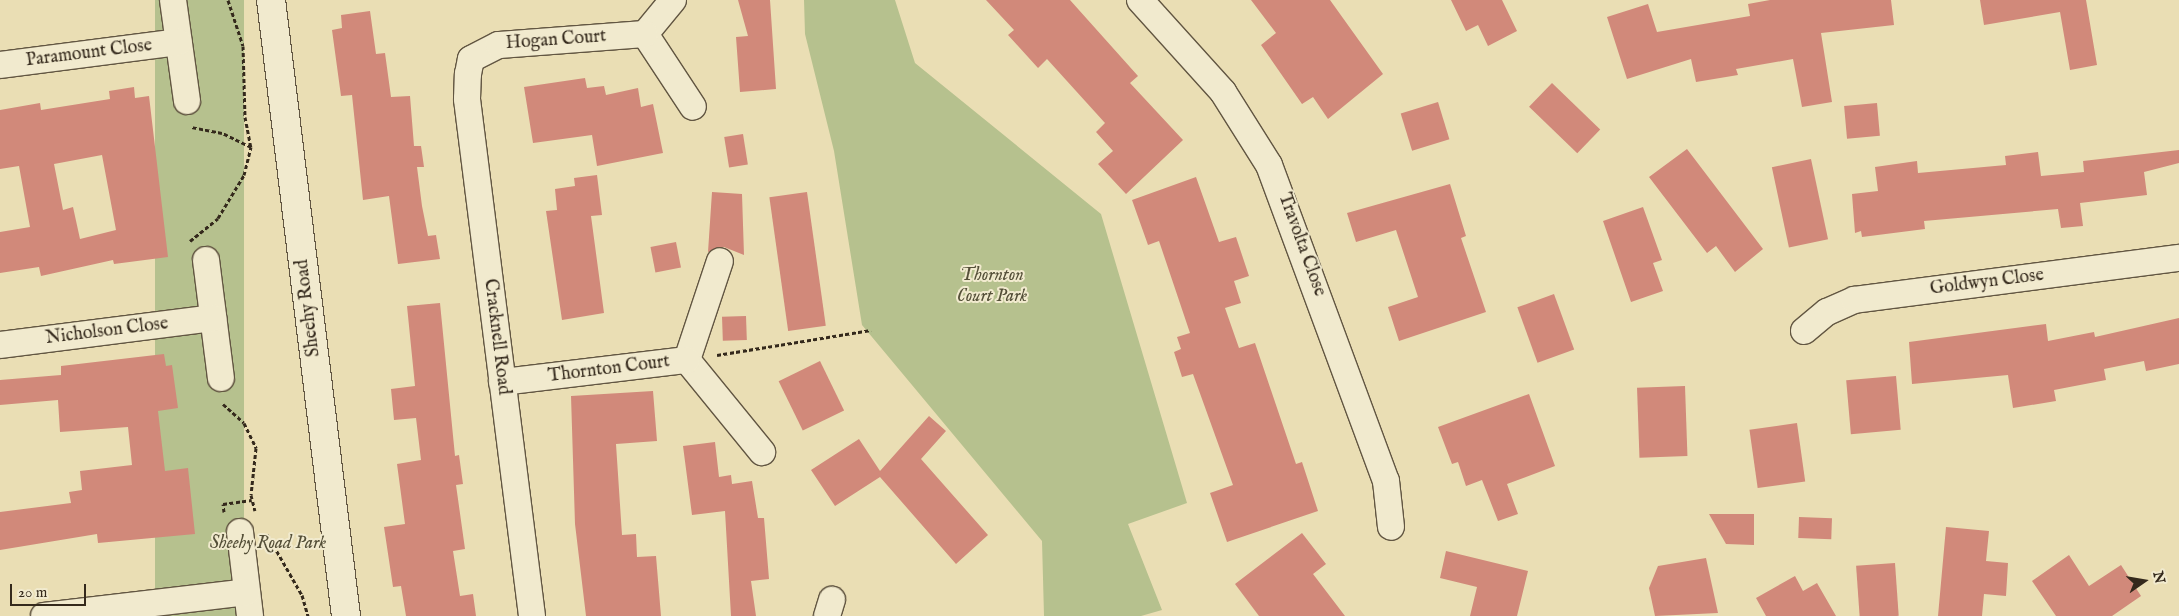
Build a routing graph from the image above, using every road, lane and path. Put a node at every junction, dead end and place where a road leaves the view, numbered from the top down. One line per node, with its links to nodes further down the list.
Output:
1 (173, 0): 7 (street)
2 (228, 0): 12 (path)
3 (271, 0): 29 (street, Sheehy Road)
4 (673, 0): 6 (street)
5 (1140, 0): 25 (street, Travolta Close)
6 (645, 34): 8 (street, Hogan Court); 10 (street)
7 (179, 42): 9 (street, Paramount Close); 11 (street)
8 (471, 59): 21 (street, Cracknell Road)
9 (0, 65)
10 (693, 107)
11 (187, 114): 12 (path)
12 (251, 147): 13 (path)
13 (198, 253): 16 (street)
14 (2179, 258): 18 (street, Goldwyn Close)
15 (720, 261): 20 (street)
16 (214, 318): 19 (street, Nicholson Close); 22 (street)
17 (871, 330): 20 (path)
18 (1804, 331)
19 (0, 345)
20 (687, 360): 21 (street, Thornton Court); 23 (street, Thornton Court)
21 (502, 382): 30 (street, Cracknell Road)
22 (219, 388): 24 (path)
23 (762, 452)
24 (254, 526): 26 (street); 28 (path)
25 (1391, 527)
26 (249, 604): 27 (street)
27 (44, 616)
28 (308, 616)
29 (346, 616)
30 (532, 616)

